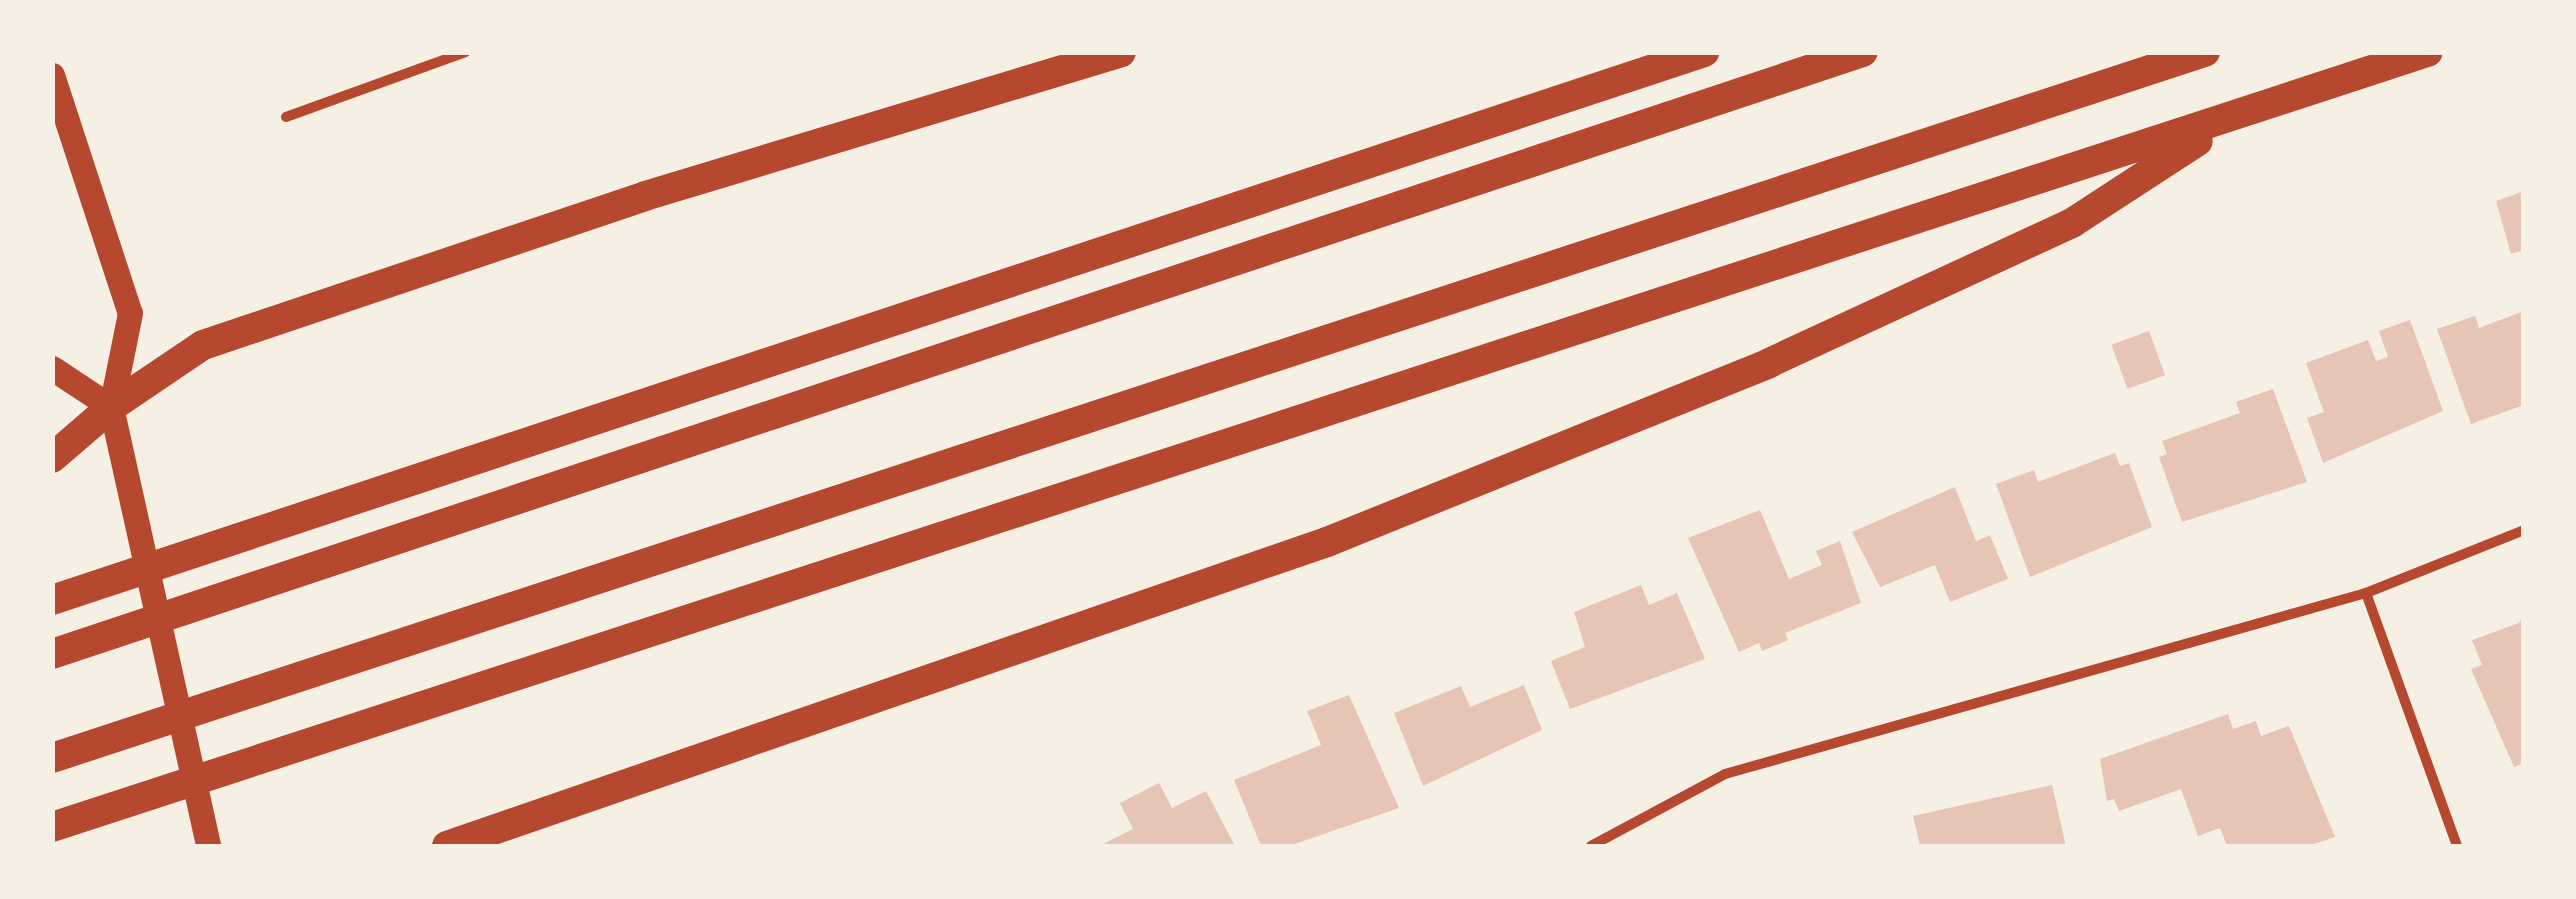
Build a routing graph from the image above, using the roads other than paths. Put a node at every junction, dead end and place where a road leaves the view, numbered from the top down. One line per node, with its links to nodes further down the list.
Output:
1 (466, 52): 8 (street)
2 (1121, 52): 11 (highway)
3 (1704, 52): 15 (highway)
4 (1864, 52): 16 (highway)
5 (2205, 52): 17 (highway)
6 (2428, 52): 9 (highway)
7 (52, 75): 11 (main road)
8 (286, 117)
9 (2231, 119): 18 (highway); 20 (highway)
10 (52, 368): 11 (main road)
11 (111, 407): 12 (highway); 19 (main road)
12 (52, 458)
13 (2524, 530): 14 (street)
14 (2366, 592): 21 (street); 22 (street)
15 (52, 600)
16 (52, 654)
17 (52, 758)
18 (52, 827)
19 (208, 846)
20 (447, 846)
21 (1591, 846)
22 (2456, 846)

